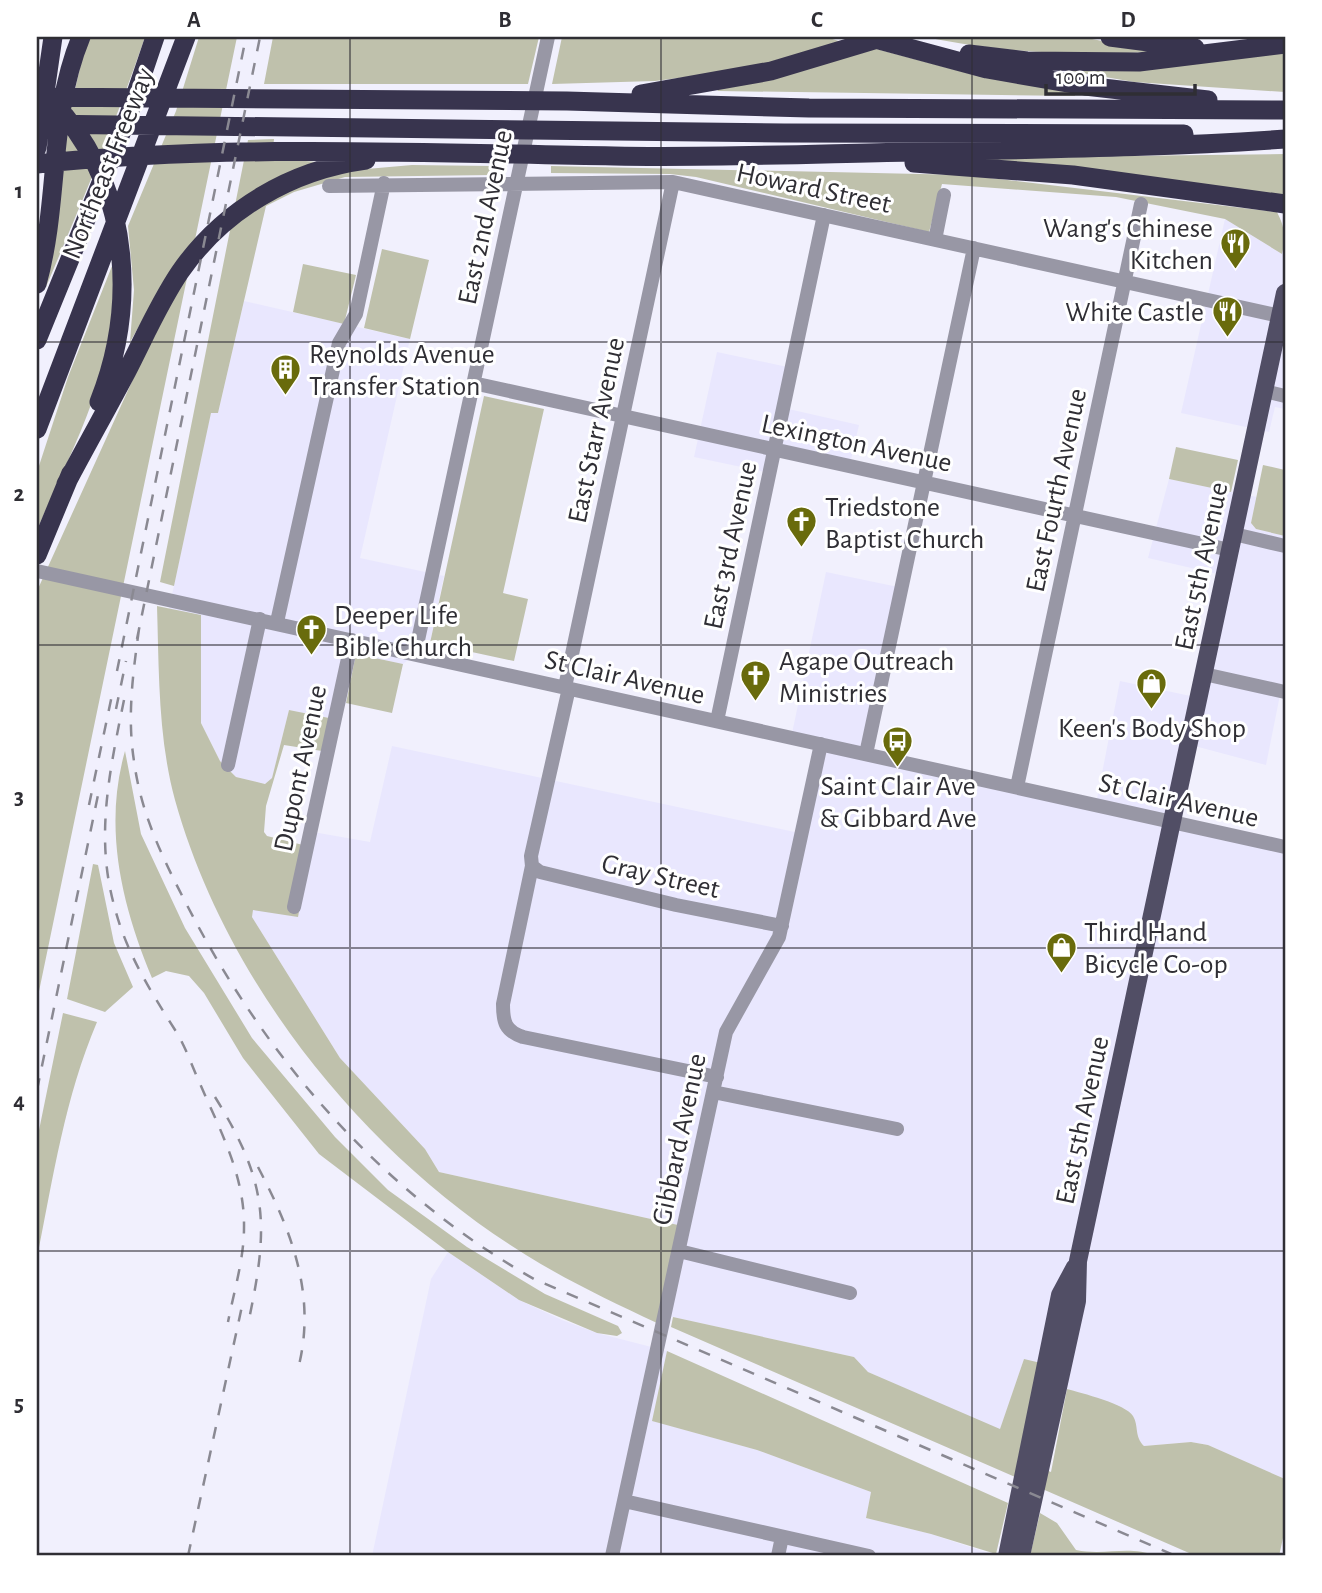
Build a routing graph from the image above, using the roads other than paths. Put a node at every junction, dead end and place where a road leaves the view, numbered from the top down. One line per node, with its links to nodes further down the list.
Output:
1 (53, 37): 17 (highway)
2 (81, 37): 32 (highway)
3 (155, 37): 35 (highway, Northeast Freeway)
4 (186, 37): 40 (highway, Northeast Freeway)
5 (548, 37): 23 (street, East 2nd Avenue)
6 (868, 37): 8 (highway)
7 (1110, 37): 10 (highway)
8 (893, 41): 10 (highway); 13 (highway); 14 (highway)
9 (1285, 44): 10 (highway)
10 (1227, 51)
11 (37, 89): 43 (highway)
12 (37, 97): 13 (highway)
13 (606, 102): 14 (highway)
14 (1285, 108)
15 (37, 124): 16 (highway)
16 (1285, 138): 19 (highway)
17 (37, 148)
18 (431, 153): 19 (highway); 20 (highway); 43 (highway)
19 (808, 156): 27 (highway)
20 (37, 164)
21 (673, 182): 23 (street, Howard Street); 28 (street, Howard Street); 39 (street, East Starr Avenue)
22 (384, 183): 23 (street, Howard Street); 24 (street, Howard Street); 50 (street)
23 (517, 183): 36 (street, East 2nd Avenue)
24 (329, 186)
25 (944, 195): 29 (street)
26 (1141, 204): 31 (street, East Fourth Avenue)
27 (1285, 204)
28 (824, 215): 29 (street, Howard Street); 41 (street, East 3rd Avenue)
29 (935, 240): 30 (street, Howard Street)
30 (974, 248): 31 (street, Howard Street); 42 (street)
31 (1125, 281): 34 (street, Howard Street); 44 (street, East Fourth Avenue)
32 (37, 284)
33 (1285, 293): 34 (main road, East 5th Avenue)
34 (1280, 316): 37 (main road, East 5th Avenue)
35 (37, 341)
36 (473, 383): 39 (street, Lexington Avenue); 52 (street, East 2nd Avenue)
37 (1264, 391): 38 (street); 45 (main road, East 5th Avenue)
38 (1285, 396)
39 (623, 415): 41 (street, Lexington Avenue); 54 (street, East Starr Avenue)
40 (37, 429)
41 (774, 449): 42 (street, Lexington Avenue); 56 (street, East 3rd Avenue)
42 (924, 482): 44 (street, Lexington Avenue); 58 (street)
43 (66, 484): 47 (highway)
44 (1075, 515): 45 (street, Lexington Avenue); 60 (street, East Fourth Avenue)
45 (1232, 542): 46 (street, Lexington Avenue); 53 (main road, East 5th Avenue)
46 (1285, 546)
47 (37, 555)
48 (37, 571): 49 (street, St Clair Avenue)
49 (260, 619): 50 (street, St Clair Avenue); 59 (street)
50 (277, 622): 51 (street, St Clair Avenue)
51 (352, 640): 52 (street, St Clair Avenue); 64 (street, Dupont Avenue)
52 (415, 653): 54 (street, St Clair Avenue)
53 (1204, 674): 55 (street); 61 (main road, East 5th Avenue)
54 (567, 688): 56 (street, St Clair Avenue); 63 (street, East Starr Avenue)
55 (1285, 692)
56 (716, 721): 57 (street, St Clair Avenue)
57 (821, 744): 58 (street, St Clair Avenue); 65 (street, Gibbard Avenue)
58 (866, 754): 60 (street, St Clair Avenue)
59 (228, 765)
60 (1017, 787): 61 (street, St Clair Avenue)
61 (1173, 823): 62 (street, St Clair Avenue); 70 (main road, East 5th Avenue)
62 (1285, 848)
63 (532, 866): 65 (street, Gray Street); 66 (street, East Starr Avenue)
64 (295, 907)
65 (782, 926): 66 (street, Gibbard Avenue)
66 (717, 1077): 67 (street, Gibbard Avenue)
67 (713, 1092): 68 (street); 69 (street, Gibbard Avenue)
68 (897, 1129)
69 (679, 1251): 71 (street); 72 (street, Gibbard Avenue)
70 (1078, 1261): 77 (main road, East 5th Avenue); 78 (main road, East 5th Avenue)
71 (850, 1293)
72 (624, 1501): 73 (street); 74 (street, Gibbard Avenue)
73 (782, 1537): 75 (street); 76 (street)
74 (612, 1556)
75 (778, 1556)
76 (869, 1556)
77 (1007, 1556)
78 (1021, 1556)

